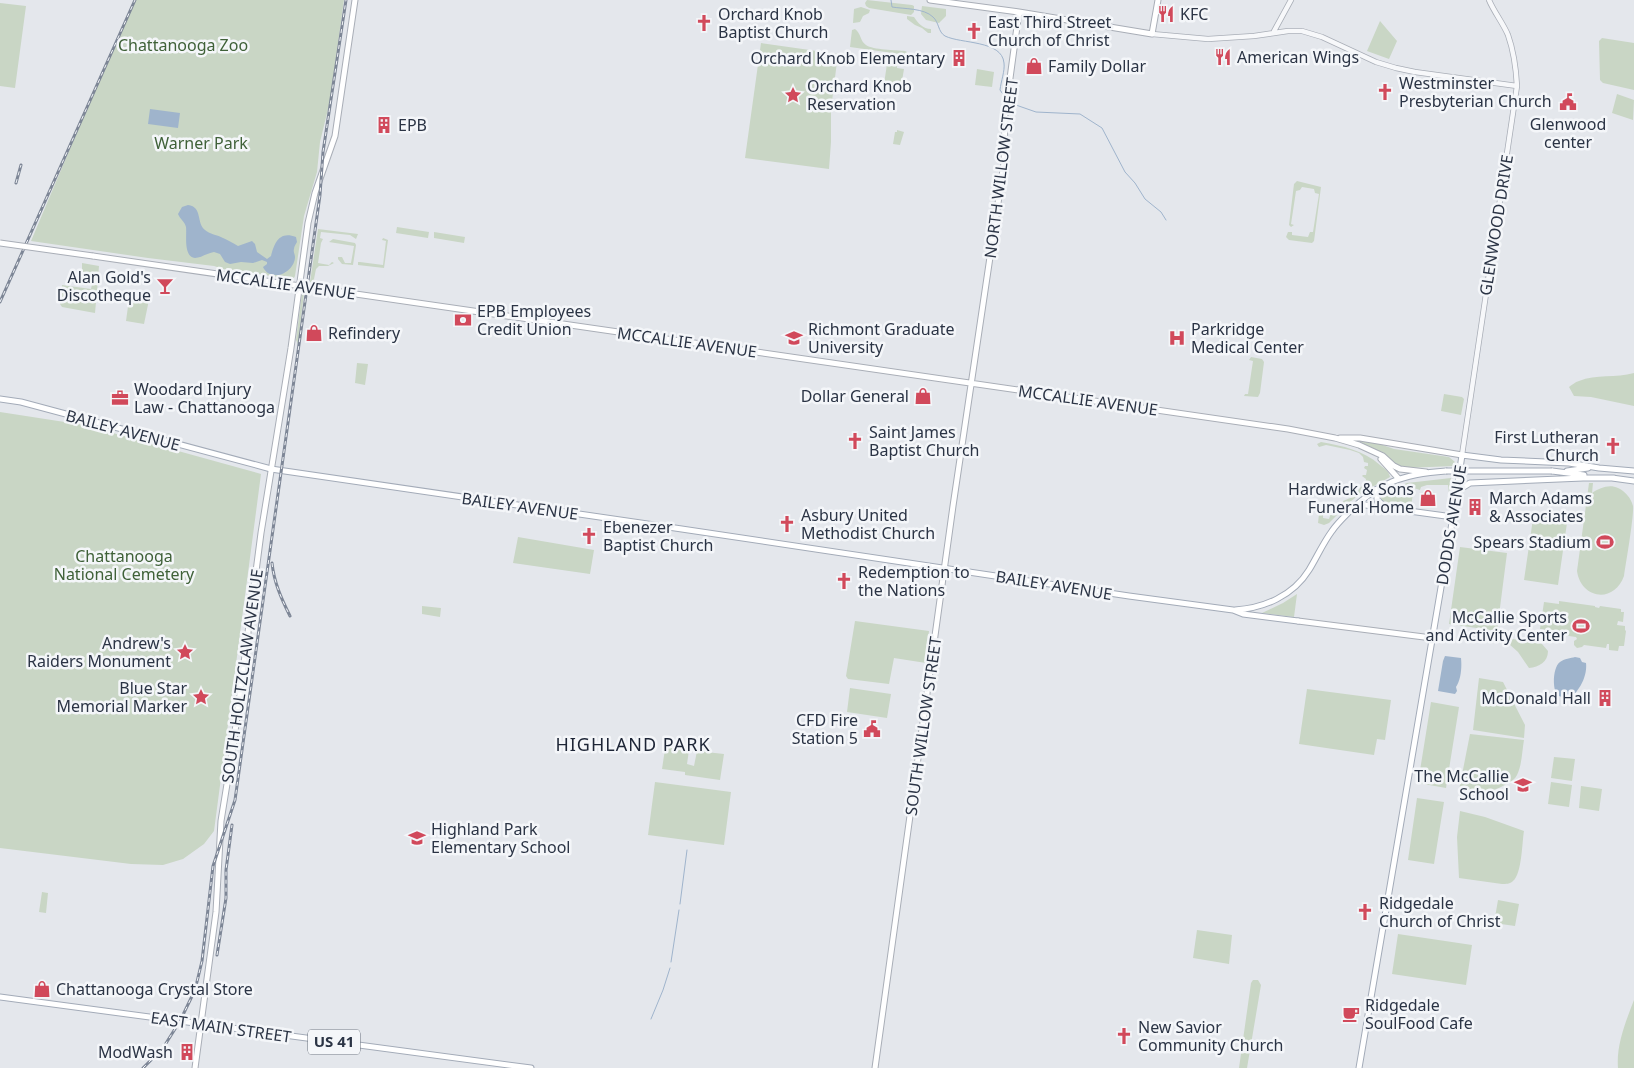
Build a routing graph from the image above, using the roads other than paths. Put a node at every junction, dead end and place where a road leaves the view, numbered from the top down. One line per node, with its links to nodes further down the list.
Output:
1 (355, 0): 11 (main road, SOUTH HOLTZCLAW AVENUE)
2 (930, 0): 6 (main road)
3 (1158, 0): 8 (main road)
4 (1291, 0): 7 (street)
5 (1489, 0): 9 (street, GLENWOOD DRIVE)
6 (1020, 12): 8 (main road); 12 (main road, NORTH WILLOW STREET)
7 (1273, 33): 8 (street); 9 (street)
8 (1152, 34)
9 (1516, 86): 16 (street, GLENWOOD DRIVE)
10 (0, 243): 11 (main road, MCCALLIE AVENUE, bridge)
11 (299, 286): 12 (main road, MCCALLIE AVENUE); 18 (main road, SOUTH HOLTZCLAW AVENUE)
12 (972, 384): 14 (main road, MCCALLIE AVENUE); 30 (main road, SOUTH WILLOW STREET)
13 (0, 399): 18 (main road, BAILEY AVENUE)
14 (1335, 438): 15 (main road, MCCALLIE AVENUE); 16 (main road)
15 (1372, 451): 21 (main road, MCCALLIE AVENUE); 22 (main road, MCCALLIE AVENUE)
16 (1462, 455): 17 (main road); 26 (main road, DODDS AVENUE)
17 (1599, 468): 19 (main road); 20 (main road)
18 (271, 469): 30 (main road, BAILEY AVENUE); 34 (main road, SOUTH HOLTZCLAW AVENUE)
19 (1552, 471): 21 (main road, bridge); 23 (main road)
20 (1634, 471)
21 (1429, 472): 22 (main road)
22 (1398, 478): 25 (main road)
23 (1614, 478): 24 (main road); 26 (main road)
24 (1634, 481)
25 (1377, 489): 27 (main road); 28 (main road)
26 (1457, 492): 29 (main road, DODDS AVENUE)
27 (1357, 504): 28 (main road); 31 (main road)
28 (1384, 507): 29 (main road)
29 (1453, 517): 32 (main road, DODDS AVENUE)
30 (945, 568): 31 (main road, BAILEY AVENUE); 37 (main road, SOUTH WILLOW STREET)
31 (1233, 610): 32 (main road, BAILEY AVENUE)
32 (1432, 638): 38 (main road, DODDS AVENUE)
33 (0, 997): 34 (main road, EAST MAIN STREET / US 41)
34 (201, 1023): 35 (main road, SOUTH HOLTZCLAW AVENUE); 36 (main road, EAST MAIN STREET / US 41)
35 (195, 1068)
36 (531, 1068)
37 (875, 1068)
38 (1359, 1068)

